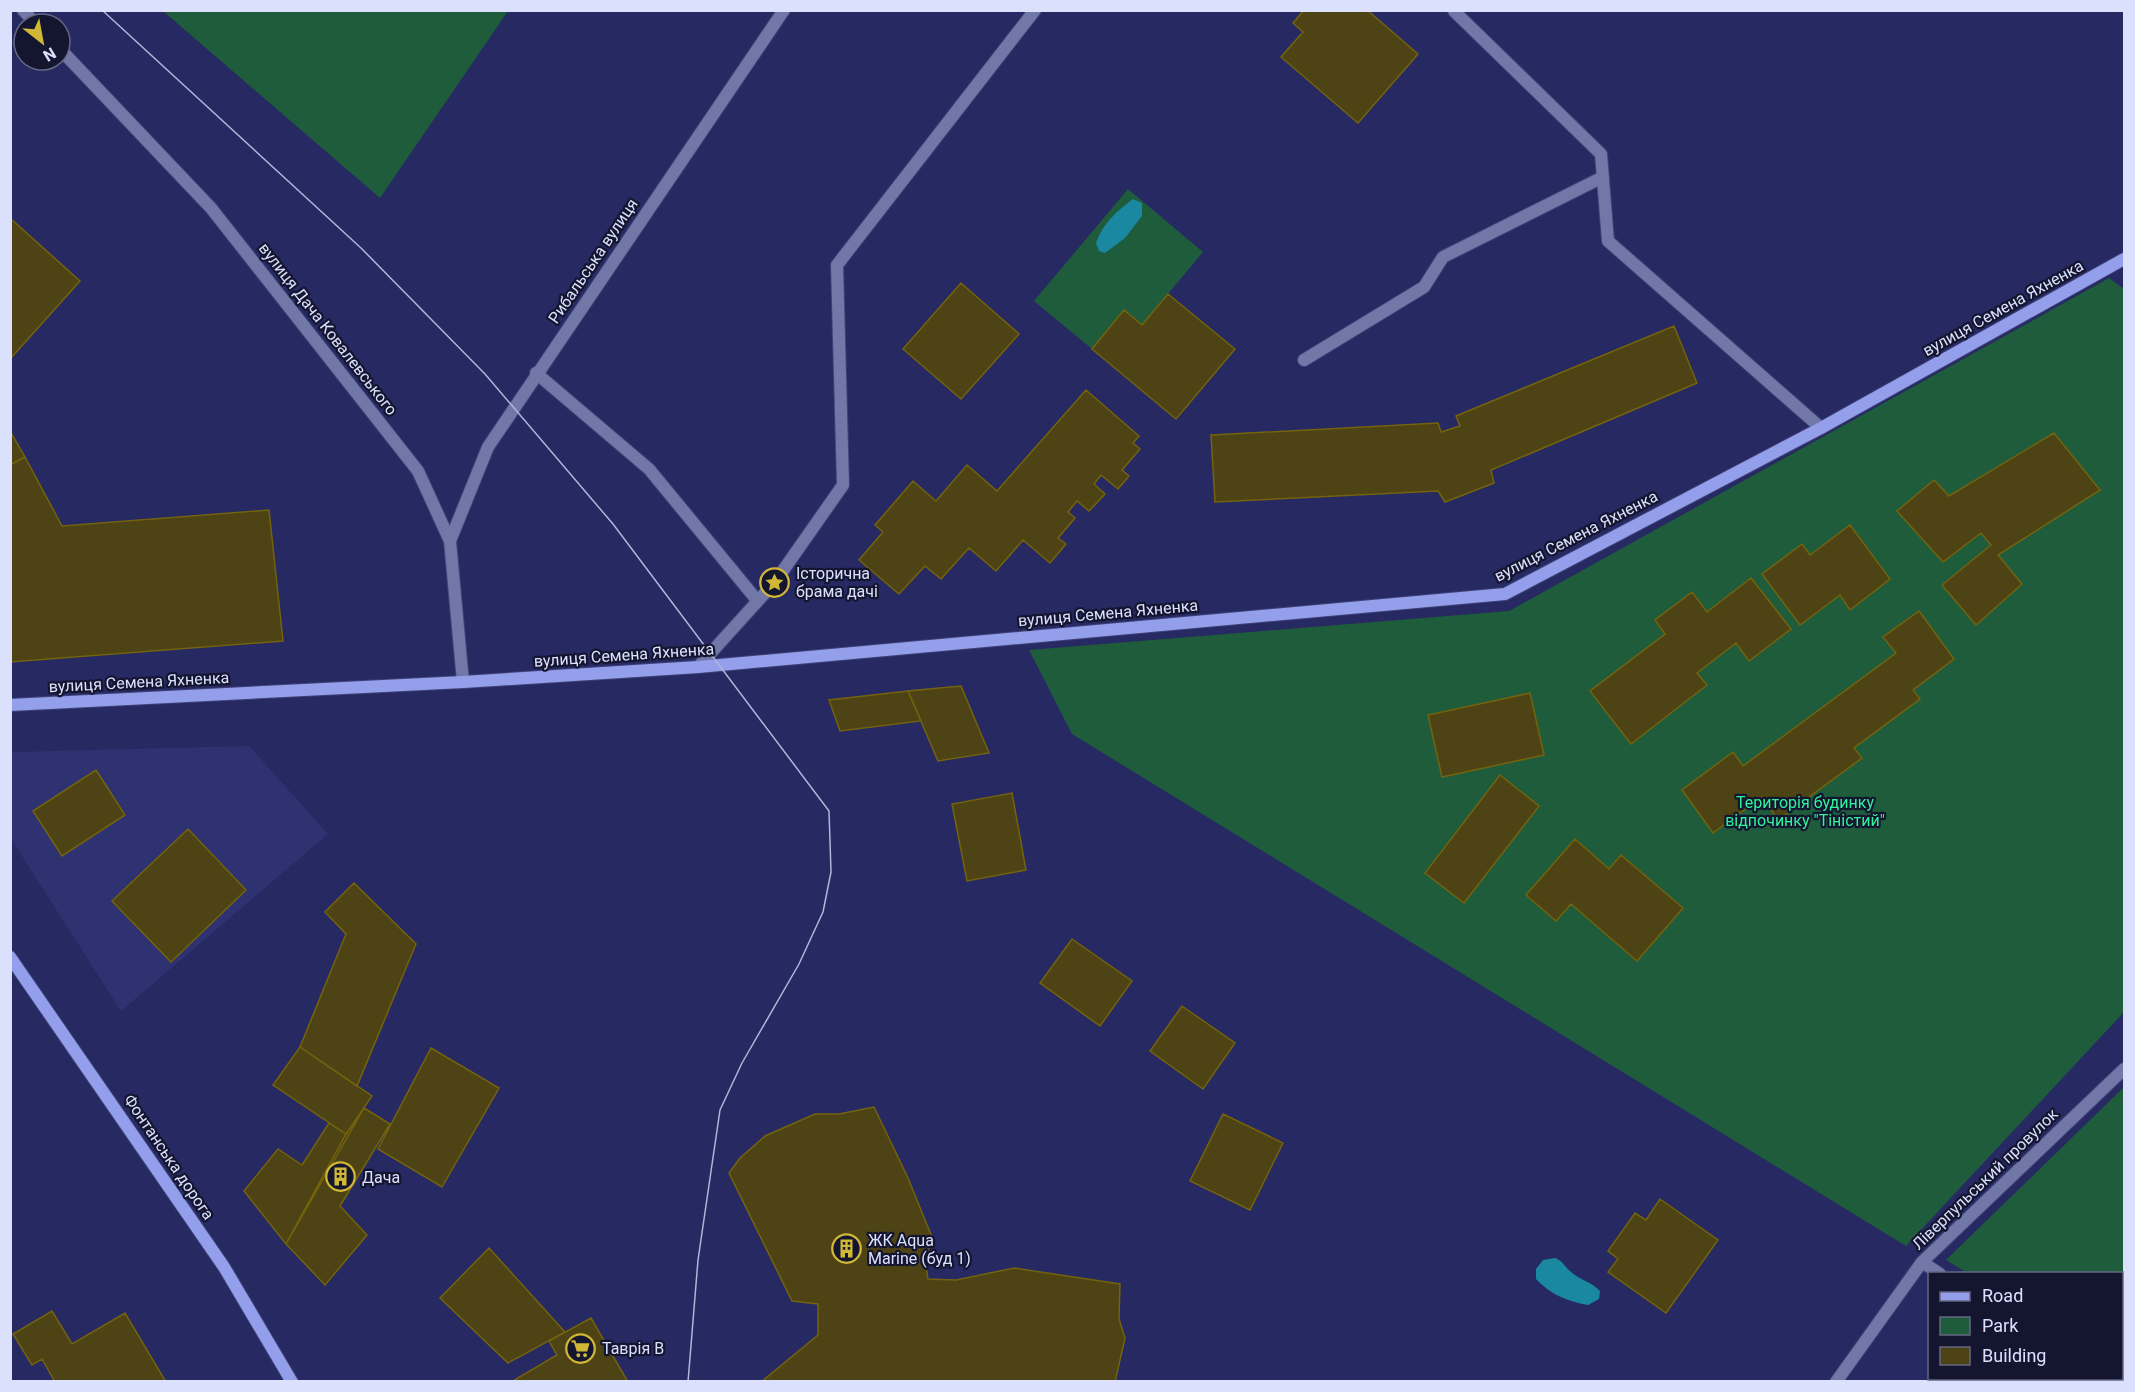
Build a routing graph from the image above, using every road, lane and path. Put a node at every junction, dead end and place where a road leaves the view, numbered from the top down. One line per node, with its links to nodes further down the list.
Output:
1 (784, 10): 8 (street, Рибальська вулиця)
2 (1035, 10): 11 (street)
3 (1454, 11): 5 (street)
4 (72, 62): 10 (street, вулиця Дача Ковалевського)
5 (1603, 177): 7 (street); 9 (street)
6 (2124, 259): 9 (street, вулиця Семена Яхненка)
7 (1304, 360)
8 (536, 373): 10 (street, Рибальська вулиця); 11 (street)
9 (1821, 428): 12 (street, вулиця Семена Яхненка)
10 (450, 542): 13 (street, вулиця Дача Ковалевського)
11 (756, 599): 12 (street)
12 (698, 667): 13 (street, вулиця Семена Яхненка)
13 (463, 682): 14 (street, вулиця Семена Яхненка)
14 (10, 705)
15 (10, 957): 19 (street, Фонтанська дорога)
16 (2124, 1068): 17 (street, Ліверпульський провулок)
17 (1922, 1262): 18 (street); 20 (street, Ліверпульський провулок)
18 (1937, 1272)
19 (292, 1382)
20 (1836, 1382)

